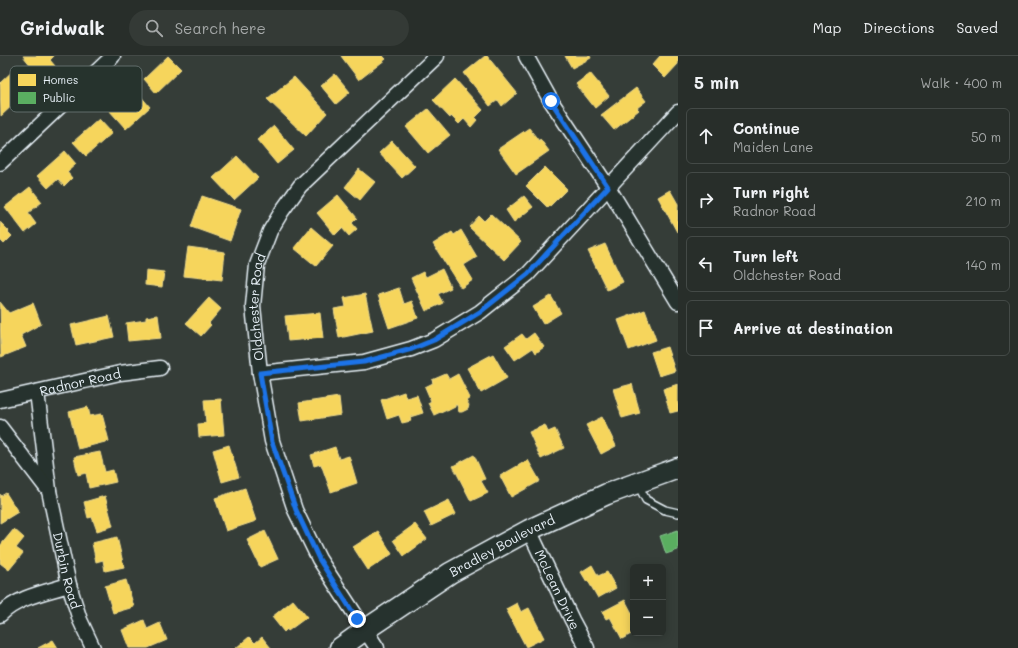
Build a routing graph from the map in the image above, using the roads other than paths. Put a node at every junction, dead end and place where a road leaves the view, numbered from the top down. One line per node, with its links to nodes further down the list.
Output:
1 (113, 56): 4 (street)
2 (437, 56): 11 (street, Oldchester Road)
3 (526, 56): 8 (street)
4 (102, 66)
5 (54, 112): 7 (street)
6 (678, 112): 8 (street)
7 (0, 163)
8 (608, 187): 9 (street); 11 (street)
9 (678, 302)
10 (160, 368): 12 (street, Radnor Road)
11 (260, 373): 22 (street, Oldchester Road)
12 (37, 392): 13 (street, Radnor Road); 17 (street, Durbin Road)
13 (0, 400)
14 (0, 427): 17 (street, Durbin Road)
15 (678, 468): 16 (main road, Bradley Boulevard)
16 (637, 483): 18 (lane); 19 (main road, Bradley Boulevard)
17 (50, 491): 20 (street, Durbin Road)
18 (678, 513)
19 (528, 530): 22 (main road, Bradley Boulevard); 26 (street, McLean Drive)
20 (69, 585): 21 (street); 23 (street, Durbin Road)
21 (0, 615)
22 (365, 630): 24 (main road, Bradley Boulevard); 25 (street, Oldchester Road)
23 (93, 648)
24 (340, 648)
25 (377, 648)
26 (587, 648)

